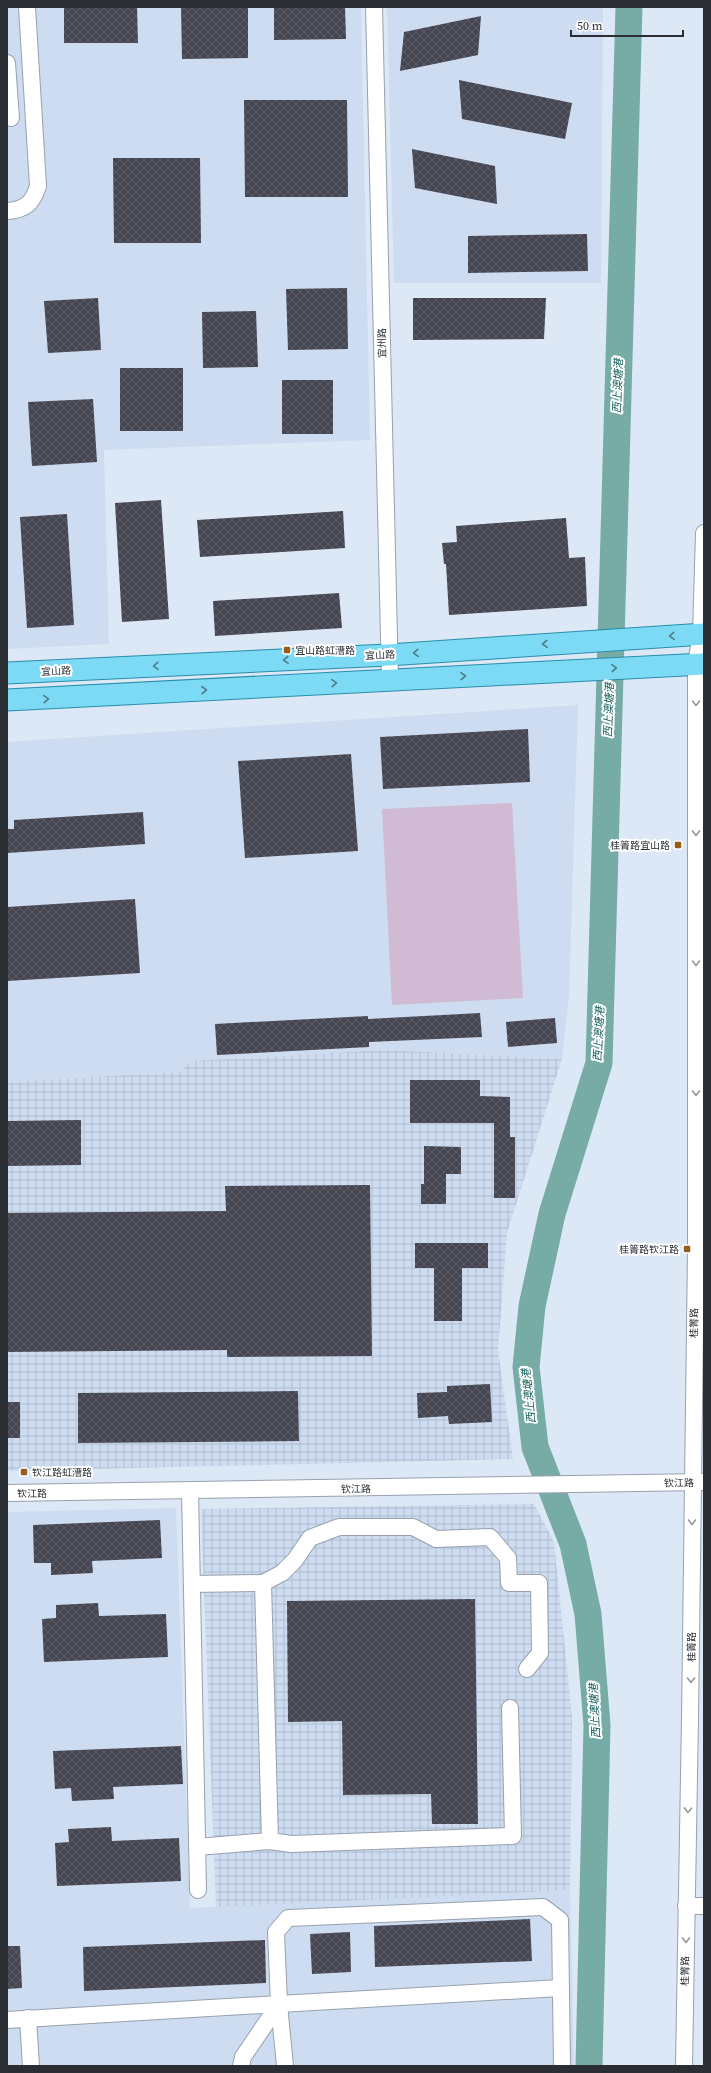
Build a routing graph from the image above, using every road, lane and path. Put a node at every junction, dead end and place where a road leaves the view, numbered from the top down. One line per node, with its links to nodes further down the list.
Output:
1 (27, 7): 5 (street)
2 (374, 7): 8 (street, 宜州路)
3 (7, 63): 4 (street)
4 (12, 118)
5 (7, 211)
6 (704, 533): 7 (street, 桂箐路)
7 (702, 634): 8 (main road, 宜山路, one-way to 8); 9 (street, 桂箐路)
8 (388, 655): 10 (main road, 宜山路, one-way to 10); 11 (street, 宜州路)
9 (700, 664): 11 (main road, one-way to 9); 13 (street, 桂箐路, one-way to 13)
10 (7, 674)
11 (390, 679): 12 (main road, one-way to 11)
12 (7, 700)
13 (698, 1483): 14 (street, 钦江路); 23 (street, 桂箐路, one-way to 23)
14 (190, 1491): 15 (street, 钦江路); 17 (street)
15 (7, 1493)
16 (263, 1583): 17 (street); 18 (street); 20 (street)
17 (192, 1584): 21 (street)
18 (527, 1669)
19 (510, 1708): 20 (street)
20 (270, 1841): 21 (street)
21 (197, 1847): 22 (street)
22 (198, 1890)
23 (686, 1906): 24 (street); 33 (street, 桂箐路, one-way to 33)
24 (704, 1906)
25 (560, 1988): 26 (street); 26 (street); 32 (street)
26 (278, 2004): 27 (street); 30 (street); 31 (street)
27 (28, 2018): 28 (street); 29 (street)
28 (7, 2020)
29 (31, 2066)
30 (241, 2066)
31 (285, 2066)
32 (562, 2066)
33 (684, 2066)

